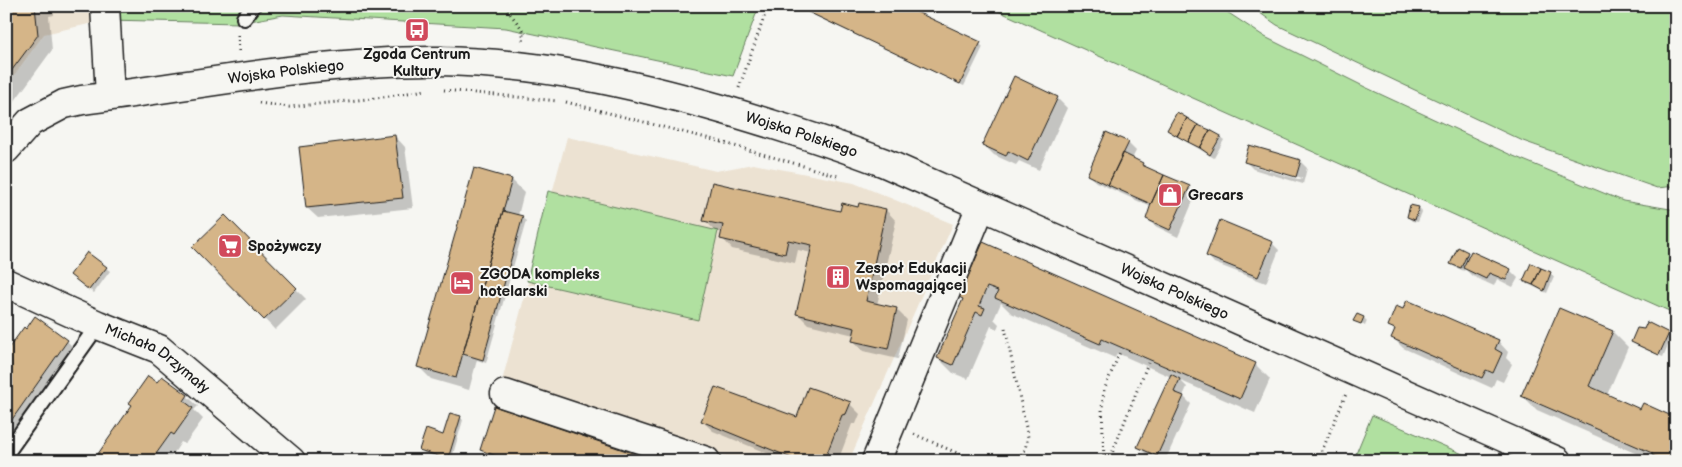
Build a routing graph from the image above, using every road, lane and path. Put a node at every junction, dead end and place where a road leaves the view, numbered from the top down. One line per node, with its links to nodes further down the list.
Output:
1 (105, 6): 11 (street)
2 (253, 6): 5 (lane)
3 (504, 6): 7 (path)
4 (768, 6): 13 (path)
5 (244, 18)
6 (238, 33): 8 (path)
7 (522, 46)
8 (240, 57)
9 (431, 89): 12 (path)
10 (440, 90): 15 (path)
11 (110, 96): 13 (street, Wojska Polskiego); 14 (street, Wojska Polskiego)
12 (252, 102)
13 (732, 112): 17 (street, Wojska Polskiego)
14 (12, 158): 16 (path)
15 (843, 178)
16 (6, 182)
17 (981, 206): 25 (street, Wojska Polskiego); 27 (street)
18 (6, 283): 19 (street, Michała Drzymały)
19 (98, 325): 28 (lane); 29 (street, Michała Drzymały)
20 (1005, 328): 33 (path)
21 (1120, 352): 34 (path)
22 (1672, 357): 23 (path)
23 (1676, 362)
24 (1148, 363): 35 (path)
25 (1348, 388): 36 (path); 37 (street, Wojska Polskiego)
26 (505, 394): 30 (street)
27 (891, 424): 31 (street); 32 (path)
28 (6, 454)
29 (291, 461)
30 (706, 461)
31 (876, 461)
32 (975, 461)
33 (1015, 461)
34 (1104, 461)
35 (1109, 461)
36 (1324, 461)
37 (1557, 461)

